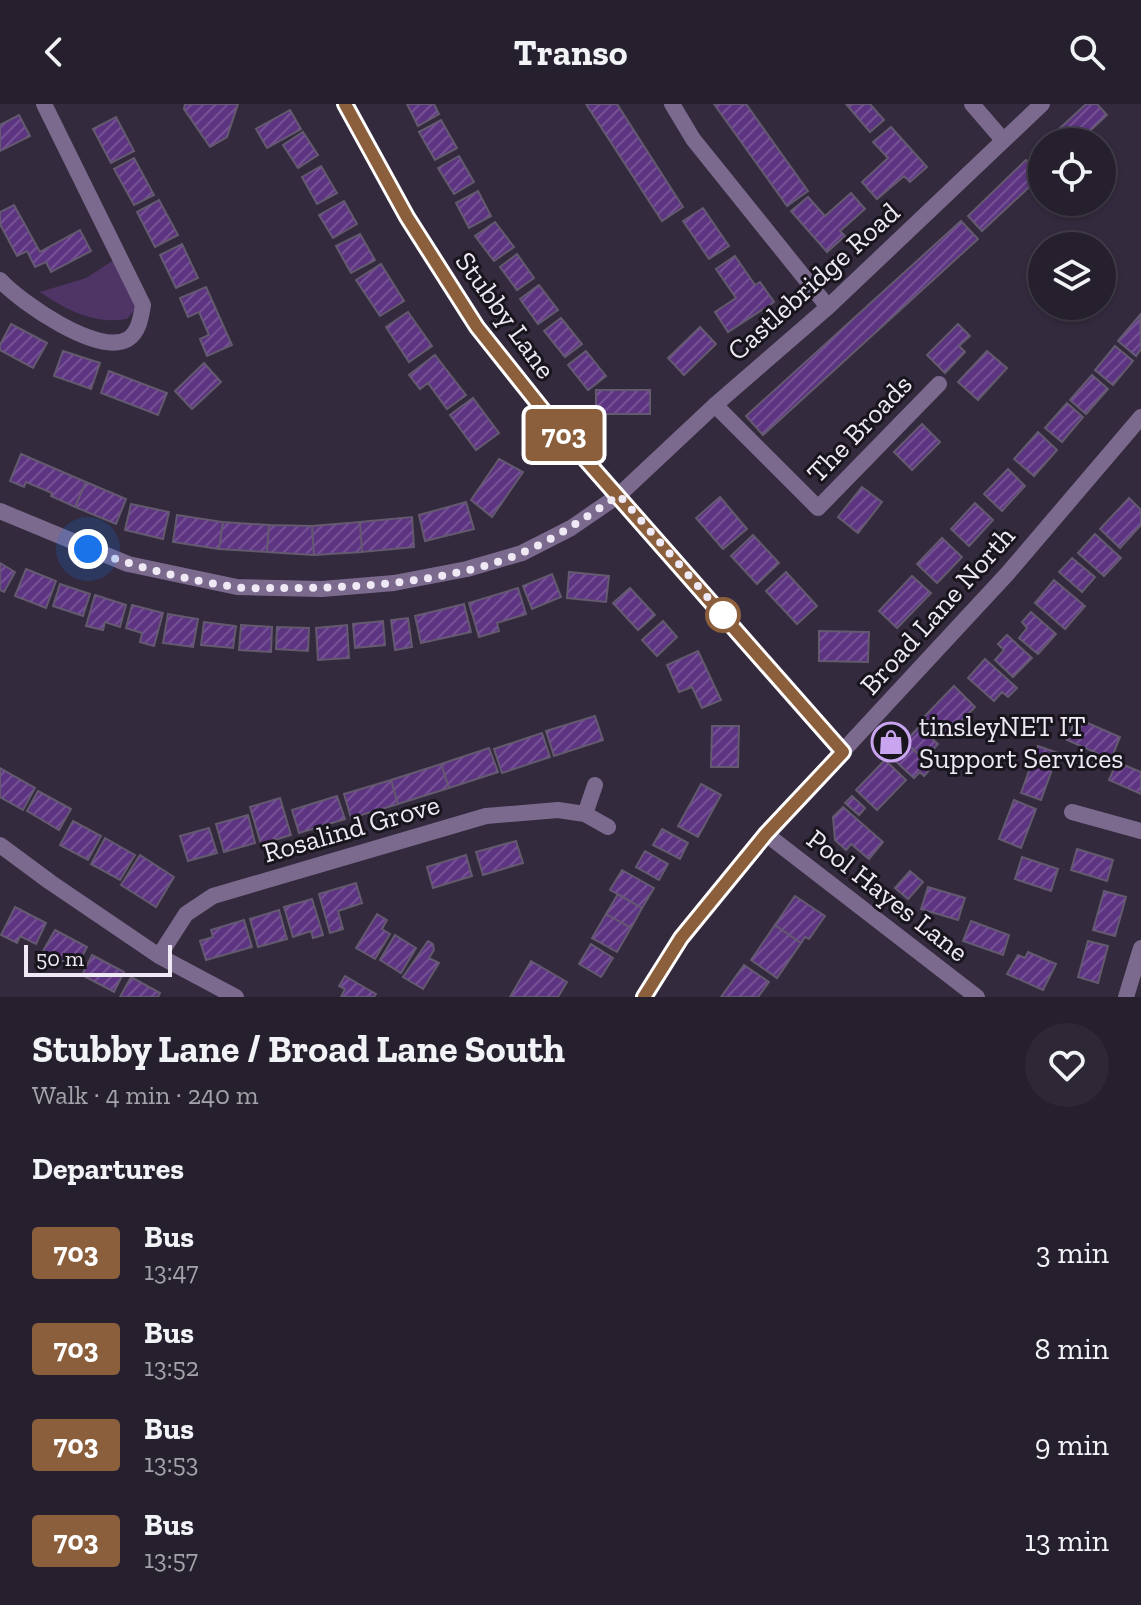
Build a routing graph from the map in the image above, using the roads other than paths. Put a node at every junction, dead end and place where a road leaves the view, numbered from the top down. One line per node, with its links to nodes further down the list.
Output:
1 (44, 104): 7 (street)
2 (345, 104): 12 (street, Stubby Lane)
3 (672, 104): 8 (street)
4 (972, 104): 6 (street)
5 (1042, 104): 6 (street, Castlebridge Road)
6 (1003, 140): 8 (street, Castlebridge Road)
7 (0, 280)
8 (828, 307): 10 (street, Castlebridge Road)
9 (939, 384): 10 (street, The Broads)
10 (715, 405): 12 (street, Castlebridge Road)
11 (1141, 417): 14 (street, Broad Lane North)
12 (619, 495): 13 (street, Castlebridge Road); 14 (street, Stubby Lane)
13 (0, 511)
14 (843, 752): 20 (street, Broad Lane North)
15 (595, 785): 17 (street)
16 (1072, 812): 19 (street)
17 (585, 814): 18 (street, Rosalind Grove); 23 (street, Rosalind Grove)
18 (608, 827)
19 (1141, 831)
20 (766, 834): 25 (street, Broad Lane North); 26 (street, Pool Hayes Lane)
21 (2, 850): 23 (street)
22 (1141, 948): 27 (street)
23 (159, 956): 24 (street)
24 (236, 997)
25 (644, 997)
26 (977, 997)
27 (1126, 997)

